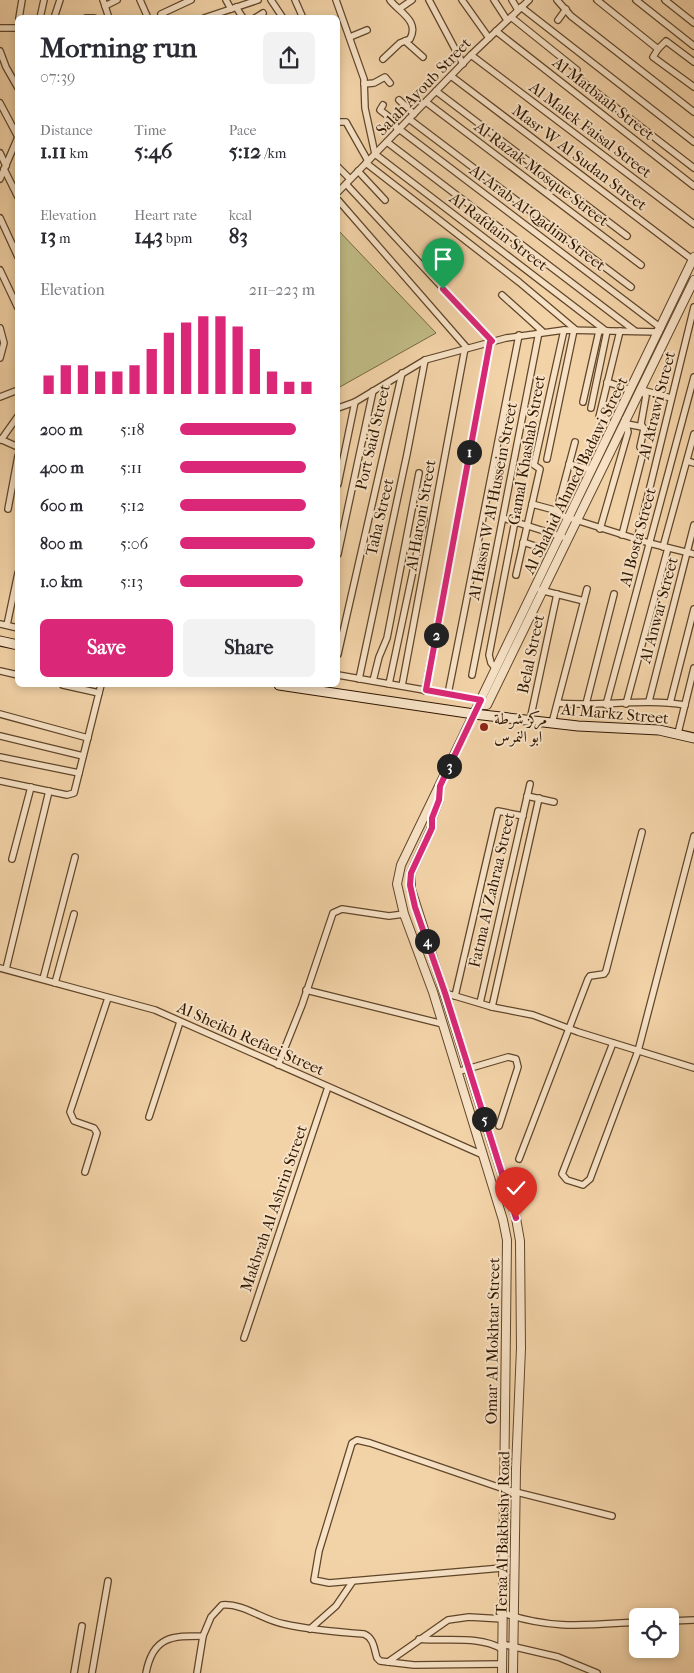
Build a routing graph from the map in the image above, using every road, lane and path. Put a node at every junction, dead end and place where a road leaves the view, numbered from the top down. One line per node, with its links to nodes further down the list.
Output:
1 (22, 0): 31 (street)
2 (44, 0): 32 (street)
3 (60, 0): 33 (street)
4 (118, 0): 24 (street)
5 (148, 0): 23 (street)
6 (191, 0): 30 (street)
7 (226, 0): 25 (street)
8 (258, 0): 25 (street)
9 (271, 0): 39 (street)
10 (295, 0): 40 (street)
11 (336, 0): 48 (street)
12 (390, 0): 27 (street)
13 (412, 0): 27 (street)
14 (429, 0): 58 (street)
15 (462, 0): 49 (street)
16 (494, 0): 41 (street)
17 (512, 0): 26 (street)
18 (529, 0): 26 (street, Salah Ayoub Street)
19 (557, 0): 28 (street)
20 (597, 0): 52 (street)
21 (636, 0): 51 (street)
22 (665, 0): 43 (street)
23 (140, 2): 35 (street)
24 (104, 3): 34 (street)
25 (233, 8): 36 (street); 37 (street)
26 (519, 8): 41 (street, Salah Ayoub Street); 76 (street)
27 (399, 9): 50 (street)
28 (566, 9): 42 (street); 69 (street)
29 (263, 12): 38 (street)
30 (161, 14)
31 (20, 15)
32 (41, 15)
33 (55, 15)
34 (108, 15)
35 (146, 15)
36 (217, 15)
37 (240, 15)
38 (259, 15)
39 (281, 15)
40 (302, 15)
41 (509, 19): 47 (street, Salah Ayoub Street); 82 (street)
42 (558, 20)
43 (694, 23)
44 (0, 28): 45 (street)
45 (15, 28)
46 (367, 30): 48 (street)
47 (496, 31): 49 (street, Salah Ayoub Street); 87 (street, Al Matbaah Street)
48 (350, 37): 62 (street)
49 (489, 38): 54 (street, Salah Ayoub Street)
50 (405, 41): 55 (street); 56 (street)
51 (694, 46)
52 (658, 49): 57 (street); 63 (street)
53 (0, 51): 60 (street)
54 (471, 55): 58 (street, Salah Ayoub Street); 93 (street, Al Malek Faisal Street)
55 (423, 57)
56 (383, 59)
57 (694, 62)
58 (463, 64): 59 (street, Salah Ayoub Street)
59 (451, 76): 64 (street, Salah Ayoub Street); 96 (street, Masr W Al Sudan Street)
60 (15, 83)
61 (390, 83): 62 (street)
62 (364, 84): 79 (street)
63 (694, 88)
64 (436, 91): 66 (street, Salah Ayoub Street); 94 (street)
65 (399, 100): 70 (street)
66 (426, 102): 70 (street, Salah Ayoub Street); 97 (street, Al Razak Mosque Street)
67 (0, 103): 74 (street)
68 (383, 105): 73 (street, Al Arab Al Qadim Street)
69 (694, 112)
70 (414, 114): 71 (street, Salah Ayoub Street)
71 (410, 119): 73 (street, Salah Ayoub Street); 100 (street)
72 (340, 122): 80 (street)
73 (398, 130): 75 (street, Salah Ayoub Street); 109 (street, Al Arab Al Qadim Street)
74 (15, 136)
75 (387, 142): 79 (street, Salah Ayoub Street); 112 (street)
76 (694, 142)
77 (15, 144): 81 (street)
78 (0, 154): 81 (street)
79 (375, 154): 80 (street, Salah Ayoub Street); 110 (street, Al Rafdain Street)
80 (367, 162): 84 (street, Salah Ayoub Street); 107 (street)
81 (5, 167): 85 (street); 88 (street)
82 (694, 168)
83 (340, 170): 86 (street)
84 (358, 171): 86 (street, Salah Ayoub Street); 90 (street)
85 (0, 179)
86 (348, 181): 89 (street, Salah Ayoub Street); 115 (street)
87 (694, 186)
88 (15, 190)
89 (340, 190)
90 (385, 200)
91 (340, 202): 116 (street)
92 (0, 218): 95 (street)
93 (694, 224)
94 (627, 236)
95 (15, 250)
96 (694, 259): 109 (street, Al Shahid Ahmed Badawi Street)
97 (641, 265)
98 (0, 270): 102 (street)
99 (694, 280): 103 (street, Al Shahid Ahmed Badawi Street)
100 (631, 287)
101 (502, 295): 113 (street)
102 (15, 302)
103 (682, 304): 104 (street); 122 (street, Al Shahid Ahmed Badawi Street)
104 (694, 306): 127 (street, Al Atrawi Street)
105 (0, 328): 117 (street)
106 (564, 330): 107 (street); 113 (street); 152 (street, Gamal Khashab Street)
107 (575, 330): 108 (street); 141 (street)
108 (598, 330): 110 (street); 129 (street)
109 (660, 330): 112 (street); 123 (street, Al Shahid Ahmed Badawi Street)
110 (607, 331): 111 (street); 131 (street)
111 (620, 331): 112 (street); 121 (street)
112 (635, 331)
113 (540, 332): 114 (street); 156 (street, Al Hassn W Al Hussein Street)
114 (518, 335): 115 (street); 200 (street)
115 (491, 341): 116 (street); 198 (street)
116 (466, 348): 118 (street); 194 (street, Al Haroni Street)
117 (0, 358)
118 (425, 360): 119 (street); 191 (street, Taha Street)
119 (402, 373): 125 (street); 184 (street, Port Said Street)
120 (694, 377): 166 (street, Al Bosta Street)
121 (607, 382): 123 (street); 133 (street)
122 (641, 389): 127 (street); 134 (street, Al Shahid Ahmed Badawi Street); 135 (street)
123 (631, 390): 146 (street, Al Shahid Ahmed Badawi Street)
124 (15, 391): 126 (street)
125 (373, 391): 128 (street); 167 (street)
126 (0, 397)
127 (671, 398): 164 (street, Al Atrawi Street)
128 (355, 402): 130 (street); 149 (street)
129 (583, 402)
130 (340, 407)
131 (591, 408)
132 (15, 420): 137 (street)
133 (607, 420)
134 (626, 422): 135 (street); 140 (street, Al Shahid Ahmed Badawi Street); 143 (street)
135 (642, 427): 162 (street)
136 (694, 434): 142 (street)
137 (1, 439): 139 (street)
138 (575, 442): 145 (street)
139 (15, 446)
140 (606, 458): 143 (street); 158 (street, Al Shahid Ahmed Badawi Street)
141 (548, 460)
142 (687, 461): 144 (street); 169 (street)
143 (619, 463): 161 (street)
144 (694, 463)
145 (569, 464): 146 (street); 150 (street)
146 (592, 470): 158 (street, Al Shahid Ahmed Badawi Street)
147 (15, 472): 153 (street)
148 (419, 473): 192 (street)
149 (340, 474)
150 (560, 496): 151 (street); 154 (street)
151 (569, 500)
152 (532, 504): 154 (street); 159 (street, Gamal Khashab Street)
153 (8, 509)
154 (558, 511): 158 (street)
155 (424, 518): 193 (street)
156 (503, 518): 157 (street); 190 (street, Al Hassn W Al Hussein Street)
157 (515, 520): 159 (street); 186 (street)
158 (572, 520): 161 (street); 163 (street, Al Shahid Ahmed Badawi Street)
159 (527, 524): 163 (street); 165 (street, Gamal Khashab Street)
160 (694, 525): 170 (street, Al Anwar Street)
161 (600, 529): 162 (street)
162 (622, 535): 164 (street)
163 (564, 537): 173 (street, Al Shahid Ahmed Badawi Street)
164 (637, 540): 166 (street)
165 (523, 542): 168 (street); 171 (street, Gamal Khashab Street)
166 (649, 544): 169 (street); 207 (street, Al Bosta Street)
167 (340, 545)
168 (535, 546)
169 (665, 548): 170 (street); 206 (street)
170 (691, 553): 201 (street, Al Anwar Street)
171 (516, 575)
172 (15, 586): 180 (street)
173 (539, 589): 175 (street); 186 (street, Al Shahid Ahmed Badawi Street); 202 (street, Al Shahid Ahmed Badawi Street)
174 (587, 589): 177 (street)
175 (557, 594): 177 (street); 211 (street, Belal Street)
176 (614, 594): 205 (street)
177 (584, 601): 203 (street)
178 (694, 609): 204 (street)
179 (0, 624): 180 (street)
180 (7, 625): 181 (street)
181 (15, 627)
182 (0, 641): 183 (main road)
183 (15, 644)
184 (340, 645)
185 (694, 668): 208 (street)
186 (496, 669): 202 (street, Al Shahid Ahmed Badawi Street)
187 (0, 671): 188 (street)
188 (15, 674)
189 (340, 675): 191 (street)
190 (472, 675)
191 (360, 679): 192 (street)
192 (373, 681): 193 (street)
193 (389, 684): 194 (street)
194 (402, 686): 198 (street)
195 (72, 687): 199 (street)
196 (100, 687): 199 (street)
197 (292, 687): 210 (main road, Al Markz Street)
198 (426, 690): 200 (street)
199 (99, 693): 215 (street)
200 (448, 694): 202 (street)
201 (648, 701): 204 (street); 206 (street)
202 (480, 702): 210 (street, Al Shahid Ahmed Badawi Street)
203 (558, 703): 205 (street); 212 (street)
204 (670, 703): 208 (street)
205 (586, 704): 207 (street)
206 (626, 704): 207 (street)
207 (606, 705)
208 (685, 705): 213 (street)
209 (0, 714): 215 (street)
210 (474, 714): 211 (main road, Al Markz Street); 222 (street, Omar Al Mokhtar Street)
211 (530, 720): 212 (main road, Al Markz Street)
212 (552, 723): 213 (main road, Al Markz Street)
213 (678, 733): 216 (main road, Al Markz Street)
214 (0, 736): 217 (street)
215 (88, 738): 217 (street)
216 (694, 738)
217 (83, 756): 219 (street)
218 (0, 757): 219 (street)
219 (79, 773): 224 (street)
220 (0, 781): 223 (street)
221 (530, 784): 225 (street, Fatma Al Zahraa Street)
222 (440, 786): 234 (street, Omar Al Mokhtar Street); 239 (street)
223 (31, 788): 224 (street); 232 (street)
224 (49, 792): 235 (street)
225 (527, 796): 226 (street); 228 (street, Fatma Al Zahraa Street)
226 (539, 798): 227 (street); 243 (street)
227 (554, 802)
228 (523, 816): 240 (street); 242 (street, Fatma Al Zahraa Street)
229 (642, 832): 246 (street)
230 (694, 836): 249 (street)
231 (75, 857): 236 (street)
232 (12, 858)
233 (74, 914): 237 (street)
234 (404, 914): 238 (street); 239 (street, Omar Al Mokhtar Street)
235 (3, 968): 236 (street, Al Sheikh Refaei Street)
236 (43, 980): 237 (street, Al Sheikh Refaei Street)
237 (55, 983): 241 (street, Al Sheikh Refaei Street)
238 (306, 990): 245 (street); 250 (street)
239 (440, 990): 240 (street); 245 (street, Omar Al Mokhtar Street); 248 (street)
240 (454, 996): 242 (street)
241 (108, 998): 244 (street, Al Sheikh Refaei Street); 258 (street)
242 (480, 1003): 243 (street)
243 (492, 1007): 246 (street)
244 (180, 1022): 250 (street, Al Sheikh Refaei Street); 254 (street)
245 (443, 1024): 248 (street, Omar Al Mokhtar Street)
246 (570, 1030): 247 (street); 257 (street)
247 (613, 1042): 249 (street); 249 (street)
248 (454, 1044): 252 (street, Omar Al Mokhtar Street)
249 (638, 1050): 251 (street)
250 (278, 1065): 253 (street, Al Sheikh Refaei Street)
251 (694, 1068)
252 (462, 1071): 255 (street); 256 (street, Omar Al Mokhtar Street); 259 (street, Teraa Al Bakbashy Road)
253 (328, 1087): 256 (street, Al Sheikh Refaei Street); 260 (street, Makbrah Al Ashrin Street)
254 (149, 1117)
255 (499, 1126)
256 (483, 1155): 259 (street, Omar Al Mokhtar Street)
257 (518, 1159)
258 (85, 1172)
259 (500, 1190): 261 (street, Omar Al Mokhtar Street); 261 (street, Teraa Al Bakbashy Road)
260 (244, 1338)
261 (513, 1349): 262 (street, Omar Al Mokhtar Street); 262 (street, Teraa Al Bakbashy Road)
262 (510, 1490): 263 (street); 264 (street, Omar Al Mokhtar Street); 264 (street, Teraa Al Bakbashy Road); 267 (street)
263 (612, 1516)
264 (509, 1538): 265 (street, Omar Al Mokhtar Street); 268 (street, Teraa Al Bakbashy Road)
265 (502, 1568): 267 (street); 268 (street, Omar Al Mokhtar Street)
266 (108, 1581): 281 (street)
267 (353, 1581): 273 (street)
268 (507, 1616): 271 (street); 275 (street); 276 (street, Omar Al Mokhtar Street); 277 (street, Teraa Al Bakbashy Road)
269 (694, 1620): 270 (street)
270 (679, 1621)
271 (629, 1622)
272 (82, 1626): 280 (street)
273 (310, 1629): 274 (street); 278 (street)
274 (203, 1636): 282 (street); 283 (street)
275 (419, 1639): 276 (street); 278 (street)
276 (502, 1647): 277 (street); 279 (street, Omar Al Mokhtar Street)
277 (515, 1647): 285 (street, Teraa Al Bakbashy Road); 286 (street)
278 (388, 1662): 279 (street)
279 (502, 1664): 284 (street, Omar Al Mokhtar Street)
280 (74, 1673)
281 (92, 1673)
282 (146, 1673)
283 (197, 1673)
284 (502, 1673)
285 (513, 1673)
286 (597, 1673)

